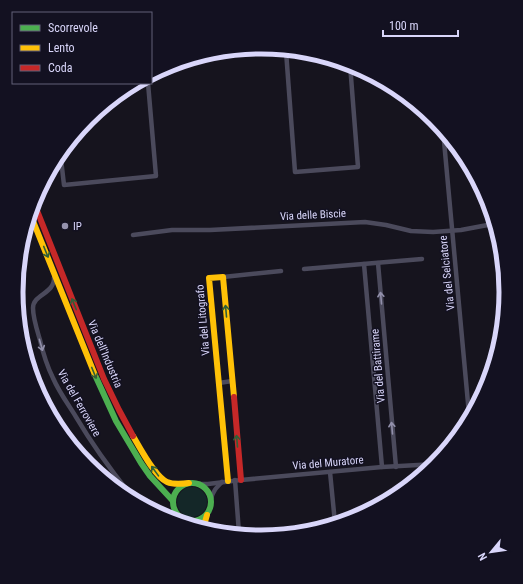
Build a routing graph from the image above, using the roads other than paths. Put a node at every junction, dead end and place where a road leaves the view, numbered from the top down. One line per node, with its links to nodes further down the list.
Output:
1 (286, 55): 2 (street)
2 (351, 71)
3 (148, 84): 5 (street)
4 (444, 138): 9 (street, Via del Selciatore)
5 (61, 162)
6 (37, 211): 26 (main road, Via dell'Industria, one-way to 6)
7 (34, 222): 16 (main road, Via dell'Industria, one-way to 16)
8 (490, 225): 9 (street, Via delle Biscie)
9 (452, 231): 10 (street, Via delle Biscie); 20 (street, Via del Selciatore)
10 (133, 235)
11 (422, 259): 12 (street)
12 (378, 263): 13 (street); 23 (street, Via del Battirame, one-way to 12)
13 (364, 264): 14 (street); 22 (street, Via del Battirame)
14 (304, 269)
15 (281, 271): 17 (street)
16 (54, 272): 28 (street, Via del Ferroviere, one-way to 28); 30 (main road, Via dell'Industria, one-way to 30)
17 (223, 277): 18 (main road, one-way to 17); 19 (main road, Via del Litografo)
18 (232, 381): 19 (street); 25 (main road, one-way to 18)
19 (219, 383): 25 (main road, Via del Litografo)
20 (469, 410)
21 (424, 465): 23 (street, Via del Muratore)
22 (382, 467): 23 (street, Via del Muratore); 24 (street, Via del Muratore)
23 (396, 467)
24 (330, 472): 25 (street, Via del Muratore); 33 (street)
25 (231, 481): 27 (street, Via del Muratore); 29 (street); 36 (street)
26 (189, 483): 27 (main road); 30 (main road)
27 (199, 484): 29 (main road)
28 (124, 487)
29 (211, 499): 31 (main road)
30 (173, 500): 32 (main road)
31 (207, 514): 34 (main road); 35 (main road)
32 (178, 515)
33 (335, 519)
34 (192, 520)
35 (205, 523)
36 (239, 529)

